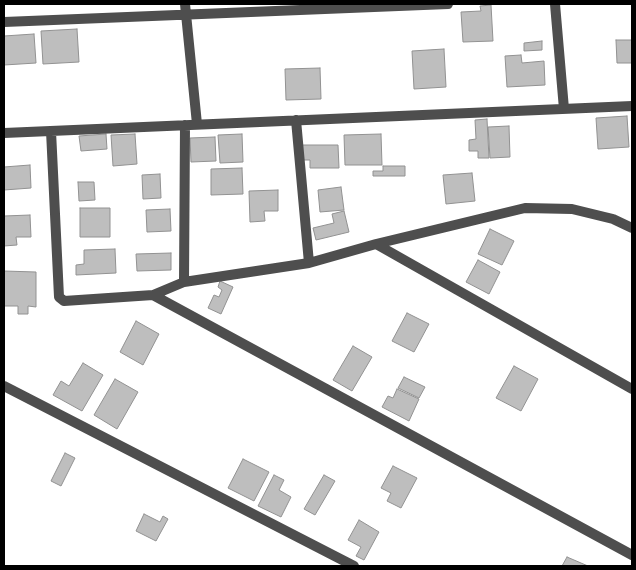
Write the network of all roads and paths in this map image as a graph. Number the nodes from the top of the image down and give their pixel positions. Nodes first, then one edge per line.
1 (185, 4) edge
2 (448, 4) edge
3 (555, 4) edge
4 (186, 15) junction
5 (4, 22) edge
6 (632, 106) edge
7 (564, 109) junction
8 (296, 120) junction
9 (197, 124) junction
10 (185, 125) junction
11 (51, 131) junction
12 (4, 133) edge
13 (632, 228) edge
14 (376, 244) junction
15 (309, 263) junction
16 (184, 282) junction
17 (153, 295) junction
18 (4, 386) edge
19 (632, 389) edge
20 (632, 555) edge
21 (354, 566) edge

1 - 4 street
2 - 4 street
3 - 7 street
4 - 5 street
4 - 9 street
6 - 7 street
7 - 8 street
8 - 9 street
8 - 15 street
9 - 10 street
10 - 11 street
10 - 16 street
11 - 12 street
11 - 17 street
13 - 14 street
14 - 15 street
14 - 19 street
15 - 16 street
16 - 17 street
17 - 20 street
18 - 21 street

